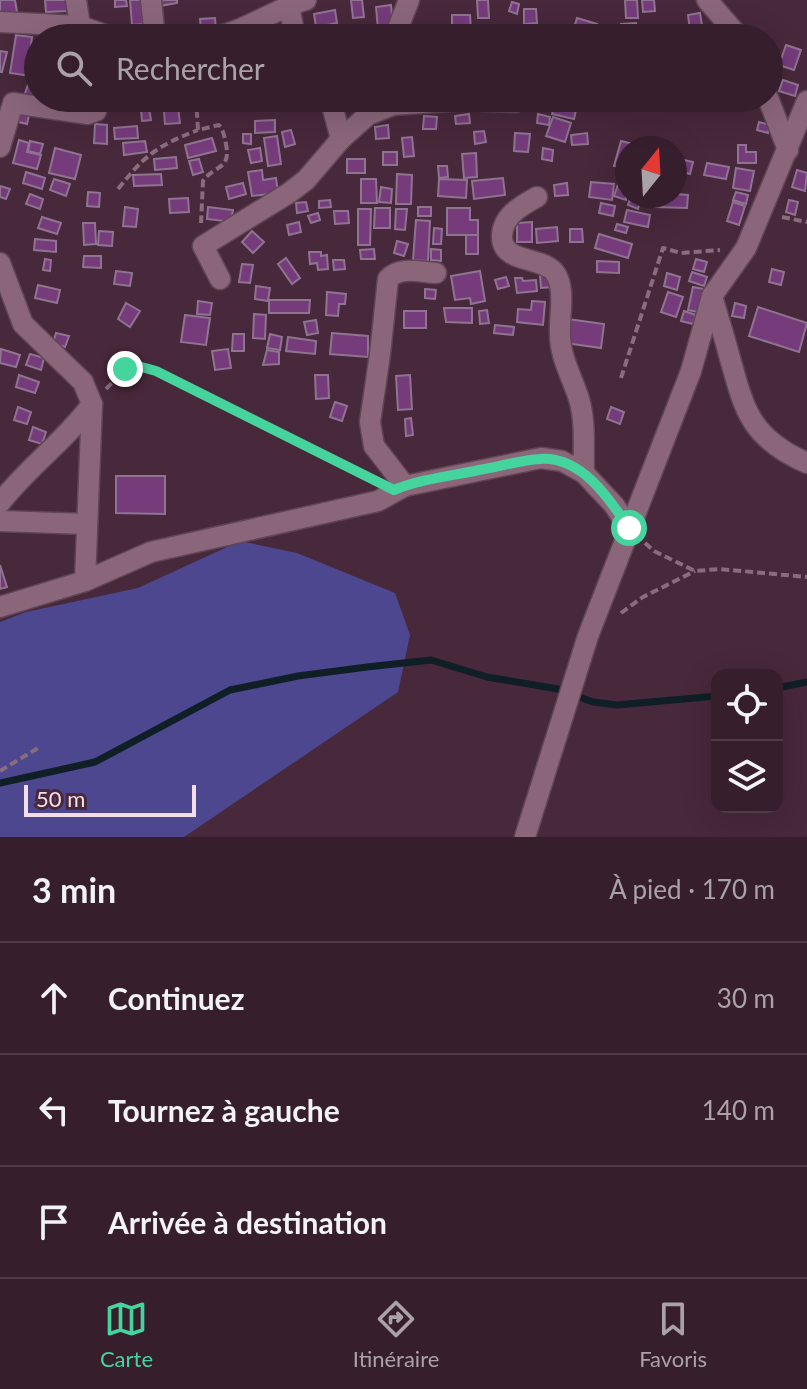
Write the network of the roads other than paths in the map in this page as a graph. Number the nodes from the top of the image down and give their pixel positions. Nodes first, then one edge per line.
1 (76, 0) edge
2 (151, 0) edge
3 (409, 0) edge
4 (707, 0) edge
5 (294, 2) edge
6 (0, 22) edge
7 (40, 24) edge
8 (80, 24) edge
9 (154, 24) edge
10 (248, 24) edge
11 (294, 24) edge
12 (400, 24) edge
13 (728, 24) edge
14 (807, 101) edge
15 (24, 105) edge
16 (334, 112) edge
17 (374, 112) edge
18 (773, 112) edge
19 (341, 139) junction
20 (0, 147) edge
21 (788, 150) junction
22 (537, 197) dead end
23 (0, 263) edge
24 (436, 273) dead end
25 (220, 279) dead end
26 (712, 296) junction
27 (92, 404) junction
28 (807, 463) edge
29 (584, 473) junction
30 (400, 488) junction
31 (0, 503) edge
32 (0, 521) edge
33 (86, 524) junction
34 (629, 528) junction
35 (85, 581) junction
36 (0, 607) edge
37 (525, 837) edge

1 - 8 street
2 - 9 street
3 - 12 street
4 - 13 street
5 - 10 street
5 - 11 street
6 - 7 street
14 - 21 street
15 - 20 street
16 - 19 street
17 - 19 street
18 - 21 street
19 - 25 street
21 - 26 street
22 - 29 street
23 - 27 street
24 - 30 street
26 - 28 street
26 - 34 street
27 - 31 street
27 - 33 street
29 - 30 street
29 - 34 street
30 - 35 street
32 - 33 street
33 - 35 street
34 - 37 street
35 - 36 street

